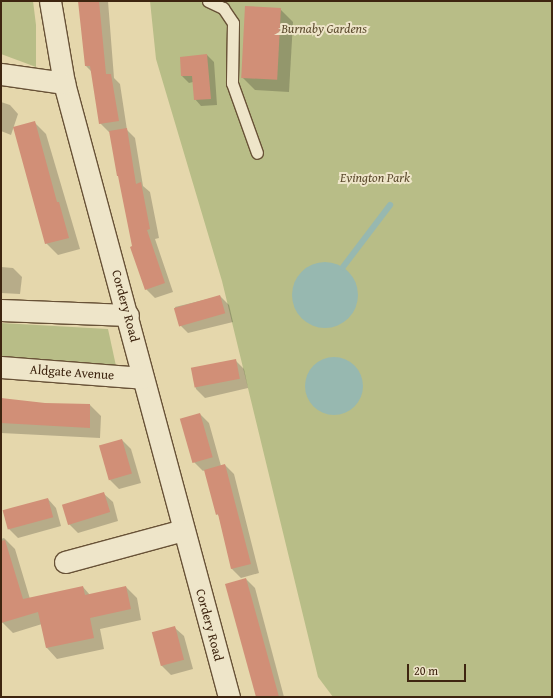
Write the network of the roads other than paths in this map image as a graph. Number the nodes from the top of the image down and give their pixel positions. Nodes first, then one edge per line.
1 (50, 1) edge
2 (208, 1) edge
3 (1, 74) edge
4 (64, 83) junction
5 (257, 154) dead end
6 (1, 310) edge
7 (128, 315) junction
8 (1, 368) edge
9 (144, 378) junction
10 (183, 530) junction
11 (64, 562) dead end
12 (229, 697) edge

1 - 4 street, Cordery Road
2 - 5 lane
3 - 4 street
4 - 7 street, Cordery Road
6 - 7 street
7 - 9 street, Cordery Road
8 - 9 street, Aldgate Avenue
9 - 10 street, Cordery Road
10 - 11 street
10 - 12 street, Cordery Road

